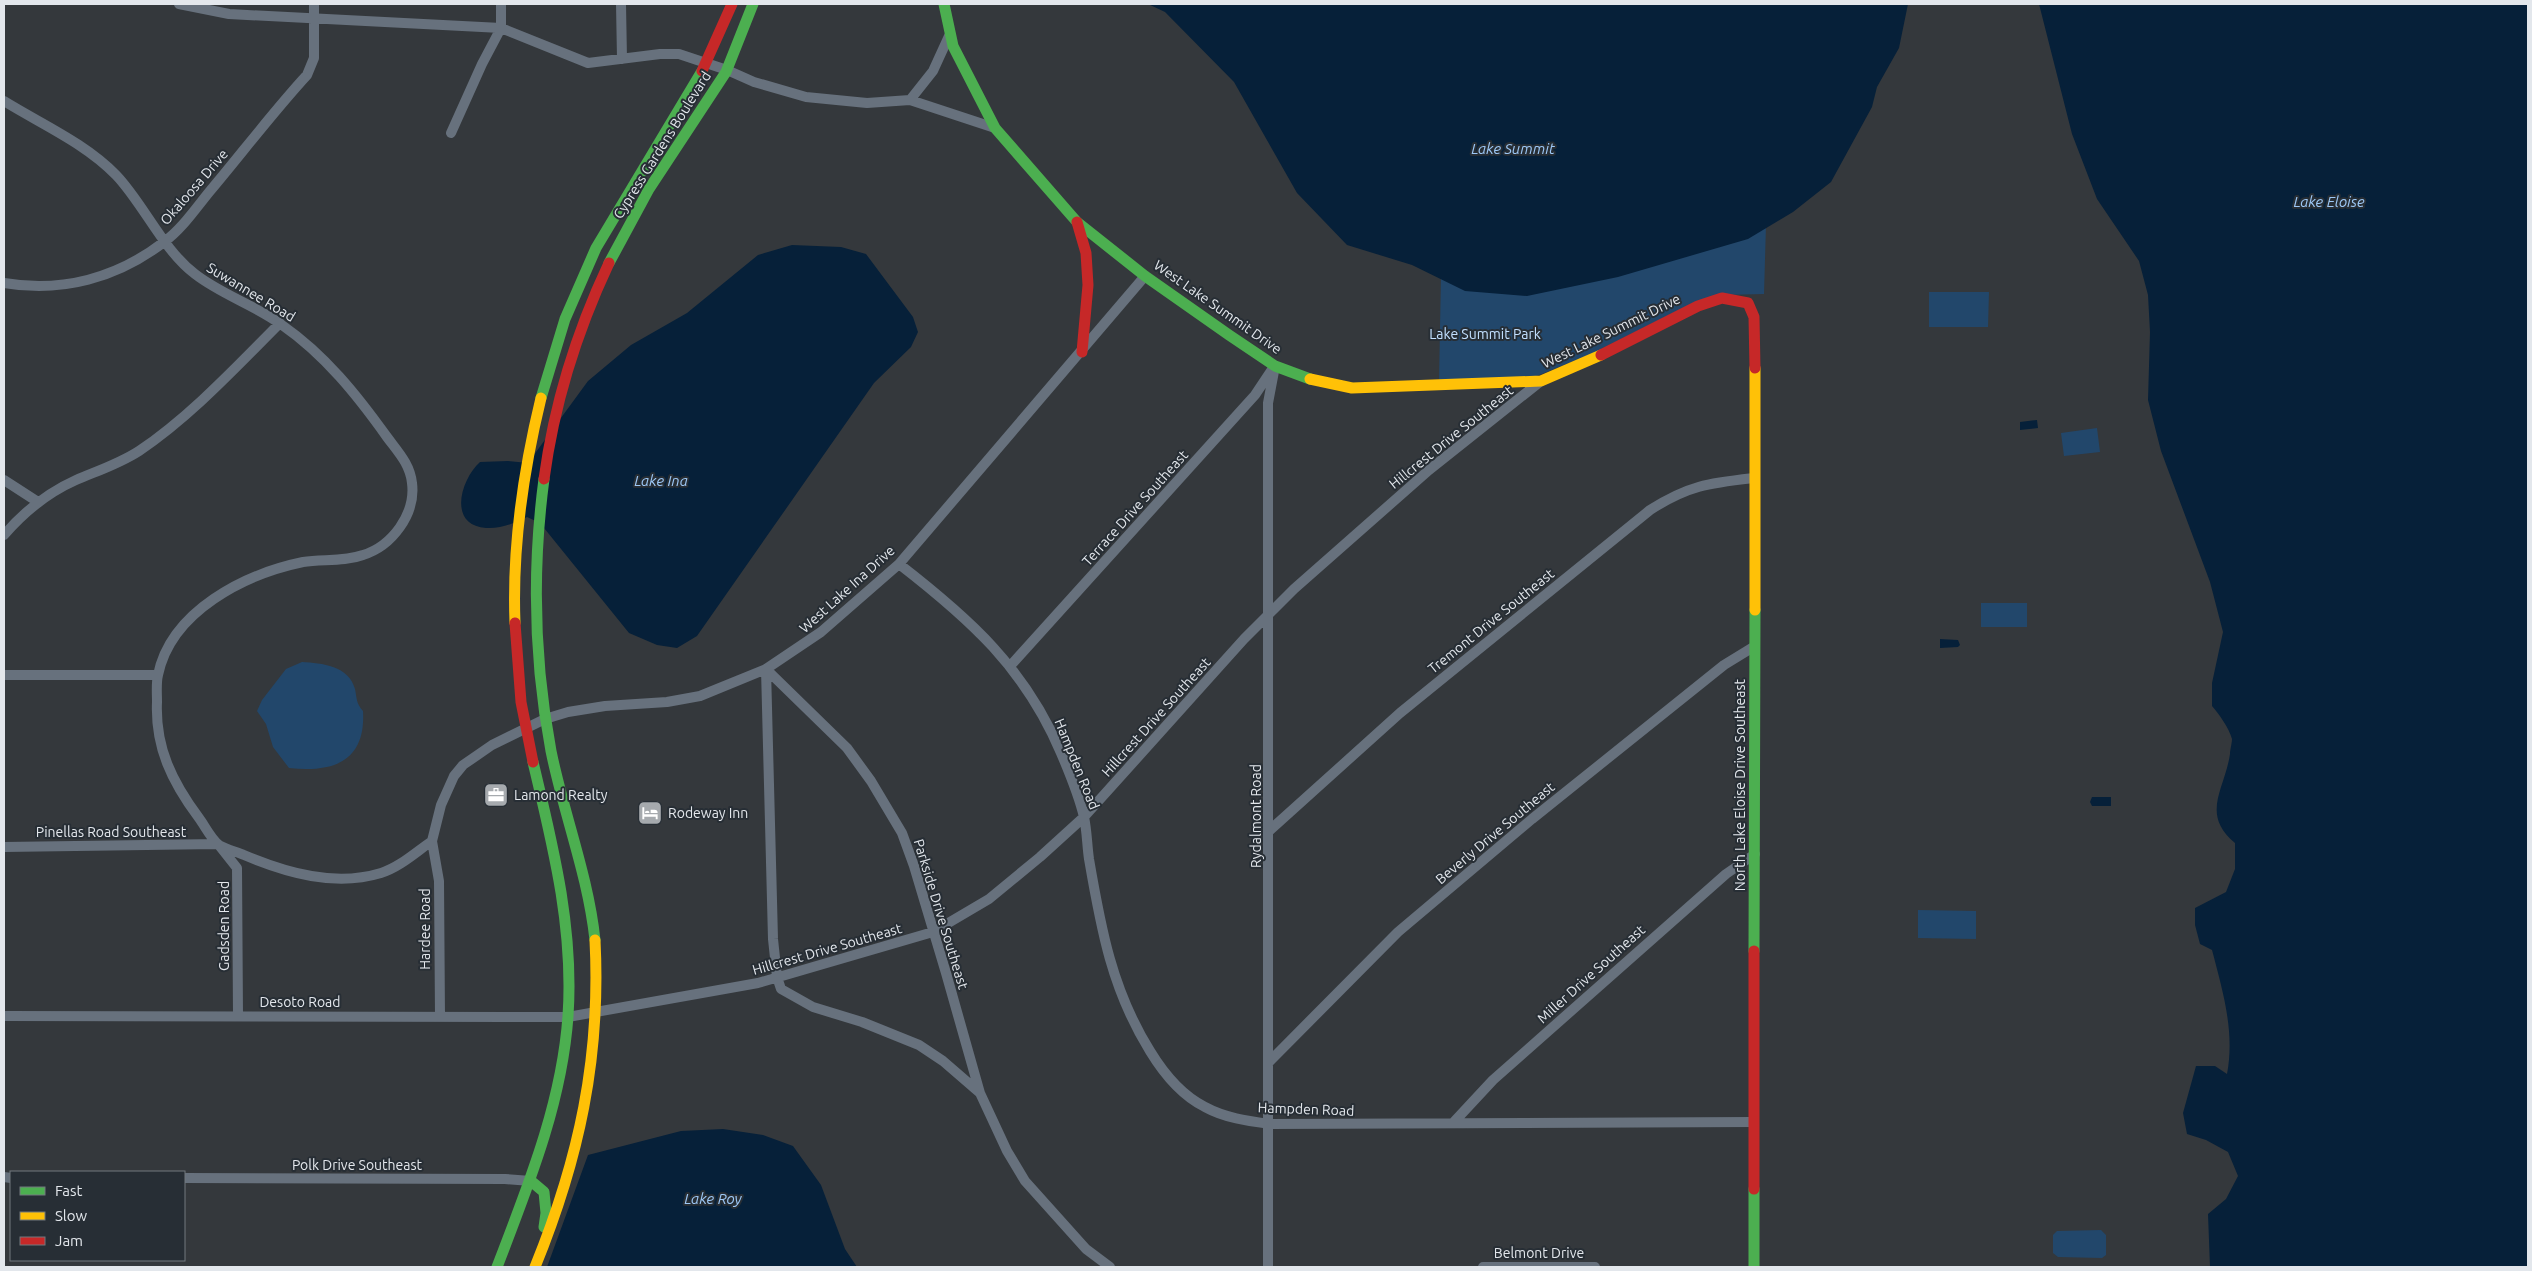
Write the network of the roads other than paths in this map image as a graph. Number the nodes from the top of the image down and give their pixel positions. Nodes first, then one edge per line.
1 (179, 4) edge
2 (314, 4) edge
3 (501, 4) edge
4 (622, 4) edge
5 (732, 4) edge
6 (754, 4) edge
7 (944, 4) edge
8 (315, 20) junction
9 (501, 28) junction
10 (949, 36) junction
11 (622, 59) junction
12 (705, 63) junction
13 (727, 70) junction
14 (910, 100) junction
15 (4, 101) edge
16 (995, 128) junction
17 (451, 133) dead end
18 (1077, 222) junction
19 (166, 241) junction
20 (1145, 276) junction
21 (4, 283) edge
22 (1748, 304) joint
23 (280, 323) junction
24 (1082, 352) junction
25 (1274, 366) junction
26 (1541, 380) junction
27 (1754, 478) junction
28 (4, 480) edge
29 (38, 502) junction
30 (406, 519) joint
31 (4, 535) edge
32 (899, 564) junction
33 (1269, 615) junction
34 (1755, 646) junction
35 (1011, 665) junction
36 (766, 669) junction
37 (4, 675) edge
38 (158, 675) junction
39 (545, 719) junction
40 (526, 728) junction
41 (1084, 817) junction
42 (1270, 831) junction
43 (432, 841) junction
44 (218, 844) junction
45 (4, 846) edge
46 (1755, 854) junction
47 (933, 932) junction
48 (776, 977) junction
49 (596, 1011) junction
50 (238, 1015) junction
51 (4, 1016) edge
52 (440, 1017) junction
53 (568, 1017) junction
54 (1269, 1062) junction
55 (980, 1094) junction
56 (1754, 1122) junction
57 (1454, 1123) junction
58 (1270, 1124) junction
59 (185, 1178) edge
60 (530, 1181) junction
61 (537, 1263) edge
62 (497, 1267) edge
63 (1110, 1267) edge
64 (1268, 1267) edge
65 (1483, 1267) edge
66 (1595, 1267) edge
67 (1754, 1267) edge

1 - 8 street
2 - 8 street, Okaloosa Drive
3 - 9 street
4 - 11 street
5 - 12 main road, Cypress Gardens Boulevard
6 - 13 main road, Cypress Gardens Boulevard
7 - 10 main road, West Lake Summit Drive
8 - 9 street
8 - 19 street, Okaloosa Drive
9 - 11 street
9 - 17 street
10 - 14 street
10 - 16 main road, West Lake Summit Drive
11 - 12 street
12 - 13 street
12 - 40 main road, Cypress Gardens Boulevard
13 - 14 street
13 - 39 main road, Cypress Gardens Boulevard
14 - 16 street
15 - 19 street, Suwannee Road
16 - 18 main road, West Lake Summit Drive
18 - 20 main road, West Lake Summit Drive
18 - 24 main road
19 - 21 street, Okaloosa Drive
19 - 23 street, Suwannee Road
20 - 24 street, West Lake Ina Drive
20 - 25 main road, West Lake Summit Drive
22 - 26 main road, West Lake Summit Drive
22 - 27 main road, North Lake Eloise Drive Southeast
23 - 29 street
23 - 30 street, Suwannee Road
24 - 32 street, West Lake Ina Drive
25 - 26 main road, West Lake Summit Drive
25 - 33 street, Rydalmont Road
25 - 35 street, Terrace Drive Southeast
26 - 33 street, Hillcrest Drive Southeast
27 - 34 main road, North Lake Eloise Drive Southeast
27 - 42 street, Tremont Drive Southeast
28 - 29 street
29 - 31 street
30 - 38 street, Gadsden Road
32 - 35 street, Hampden Road
32 - 36 street, West Lake Ina Drive
33 - 41 street, Hillcrest Drive Southeast
33 - 42 street, Rydalmont Road
34 - 46 main road, North Lake Eloise Drive Southeast
34 - 54 street, Beverly Drive Southeast
35 - 41 street, Hampden Road
36 - 39 street, West Lake Ina Drive
36 - 47 street, Parkside Drive Southeast
36 - 48 street
37 - 38 street
38 - 44 street, Gadsden Road
39 - 40 street, West Lake Ina Drive
39 - 49 main road, Cypress Gardens Boulevard
40 - 43 street, West Lake Ina Drive
40 - 53 main road, Cypress Gardens Boulevard
41 - 47 street, Hillcrest Drive Southeast
41 - 58 street, Hampden Road
42 - 54 street, Rydalmont Road
43 - 44 street
43 - 52 street, Hardee Road
44 - 45 street, Pinellas Road Southeast
44 - 50 street, Gadsden Road
46 - 56 main road, North Lake Eloise Drive Southeast
46 - 57 street, Miller Drive Southeast
47 - 48 street, Hillcrest Drive Southeast
47 - 55 street, Parkside Drive Southeast
48 - 49 street, Hillcrest Drive Southeast
48 - 55 street
49 - 53 street, Desoto Road
49 - 61 main road, Cypress Gardens Boulevard
50 - 51 street, Desoto Road
50 - 52 street, Desoto Road
52 - 53 street, Desoto Road
53 - 60 main road, Cypress Gardens Boulevard
54 - 58 street, Rydalmont Road
55 - 63 street
56 - 57 street, Hampden Road
56 - 67 main road, North Lake Eloise Drive Southeast
57 - 58 street, Hampden Road
58 - 64 street, Rydalmont Road
59 - 60 street, Polk Drive Southeast
60 - 61 main road
60 - 62 main road, Cypress Gardens Boulevard
65 - 66 street, Belmont Drive

